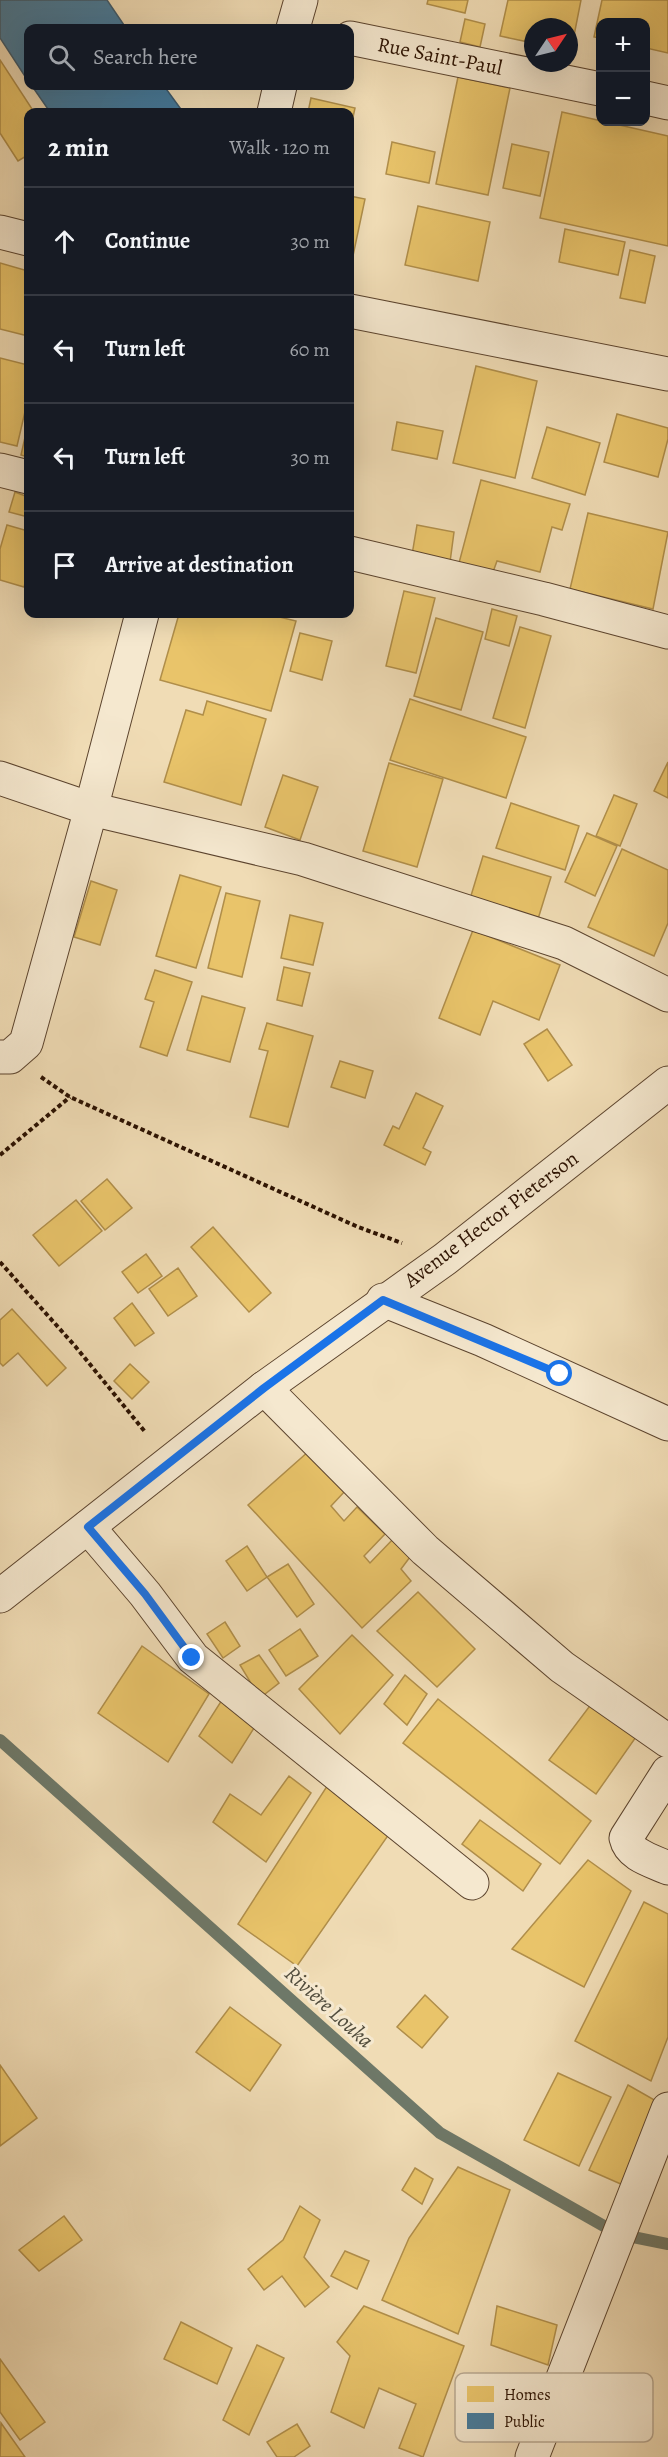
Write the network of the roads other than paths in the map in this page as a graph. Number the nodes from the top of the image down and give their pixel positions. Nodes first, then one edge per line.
1 (354, 39) edge
2 (596, 88) edge
3 (279, 90) edge
4 (650, 99) edge
5 (668, 103) edge
6 (275, 108) edge
7 (0, 232) edge
8 (24, 238) edge
9 (354, 312) edge
10 (668, 374) edge
11 (0, 470) edge
12 (24, 476) edge
13 (354, 554) edge
14 (141, 618) edge
15 (668, 632) edge
16 (0, 778) edge
17 (91, 809) junction
18 (668, 994) edge
19 (5, 1057) edge
20 (667, 1085) edge
21 (383, 1300) junction
22 (264, 1388) junction
23 (668, 1424) edge
24 (88, 1527) junction
25 (0, 1596) edge
26 (668, 1741) edge
27 (668, 1773) edge
28 (668, 1868) edge
29 (472, 1882) dead end
30 (668, 2109) edge
31 (564, 2373) edge
32 (538, 2442) edge
33 (532, 2457) edge

1 - 2 street, Rue Saint-Paul
3 - 6 street
4 - 5 street
7 - 8 street
9 - 10 street
11 - 12 street
13 - 15 street
14 - 17 street
16 - 17 street
17 - 18 street
17 - 19 street
20 - 21 street, Avenue Hector Pieterson
21 - 22 street, Avenue Hector Pieterson
21 - 23 street
22 - 24 street, Avenue Hector Pieterson
22 - 26 street
24 - 25 street, Avenue Hector Pieterson
24 - 29 street
27 - 28 street
30 - 31 street
32 - 33 street

